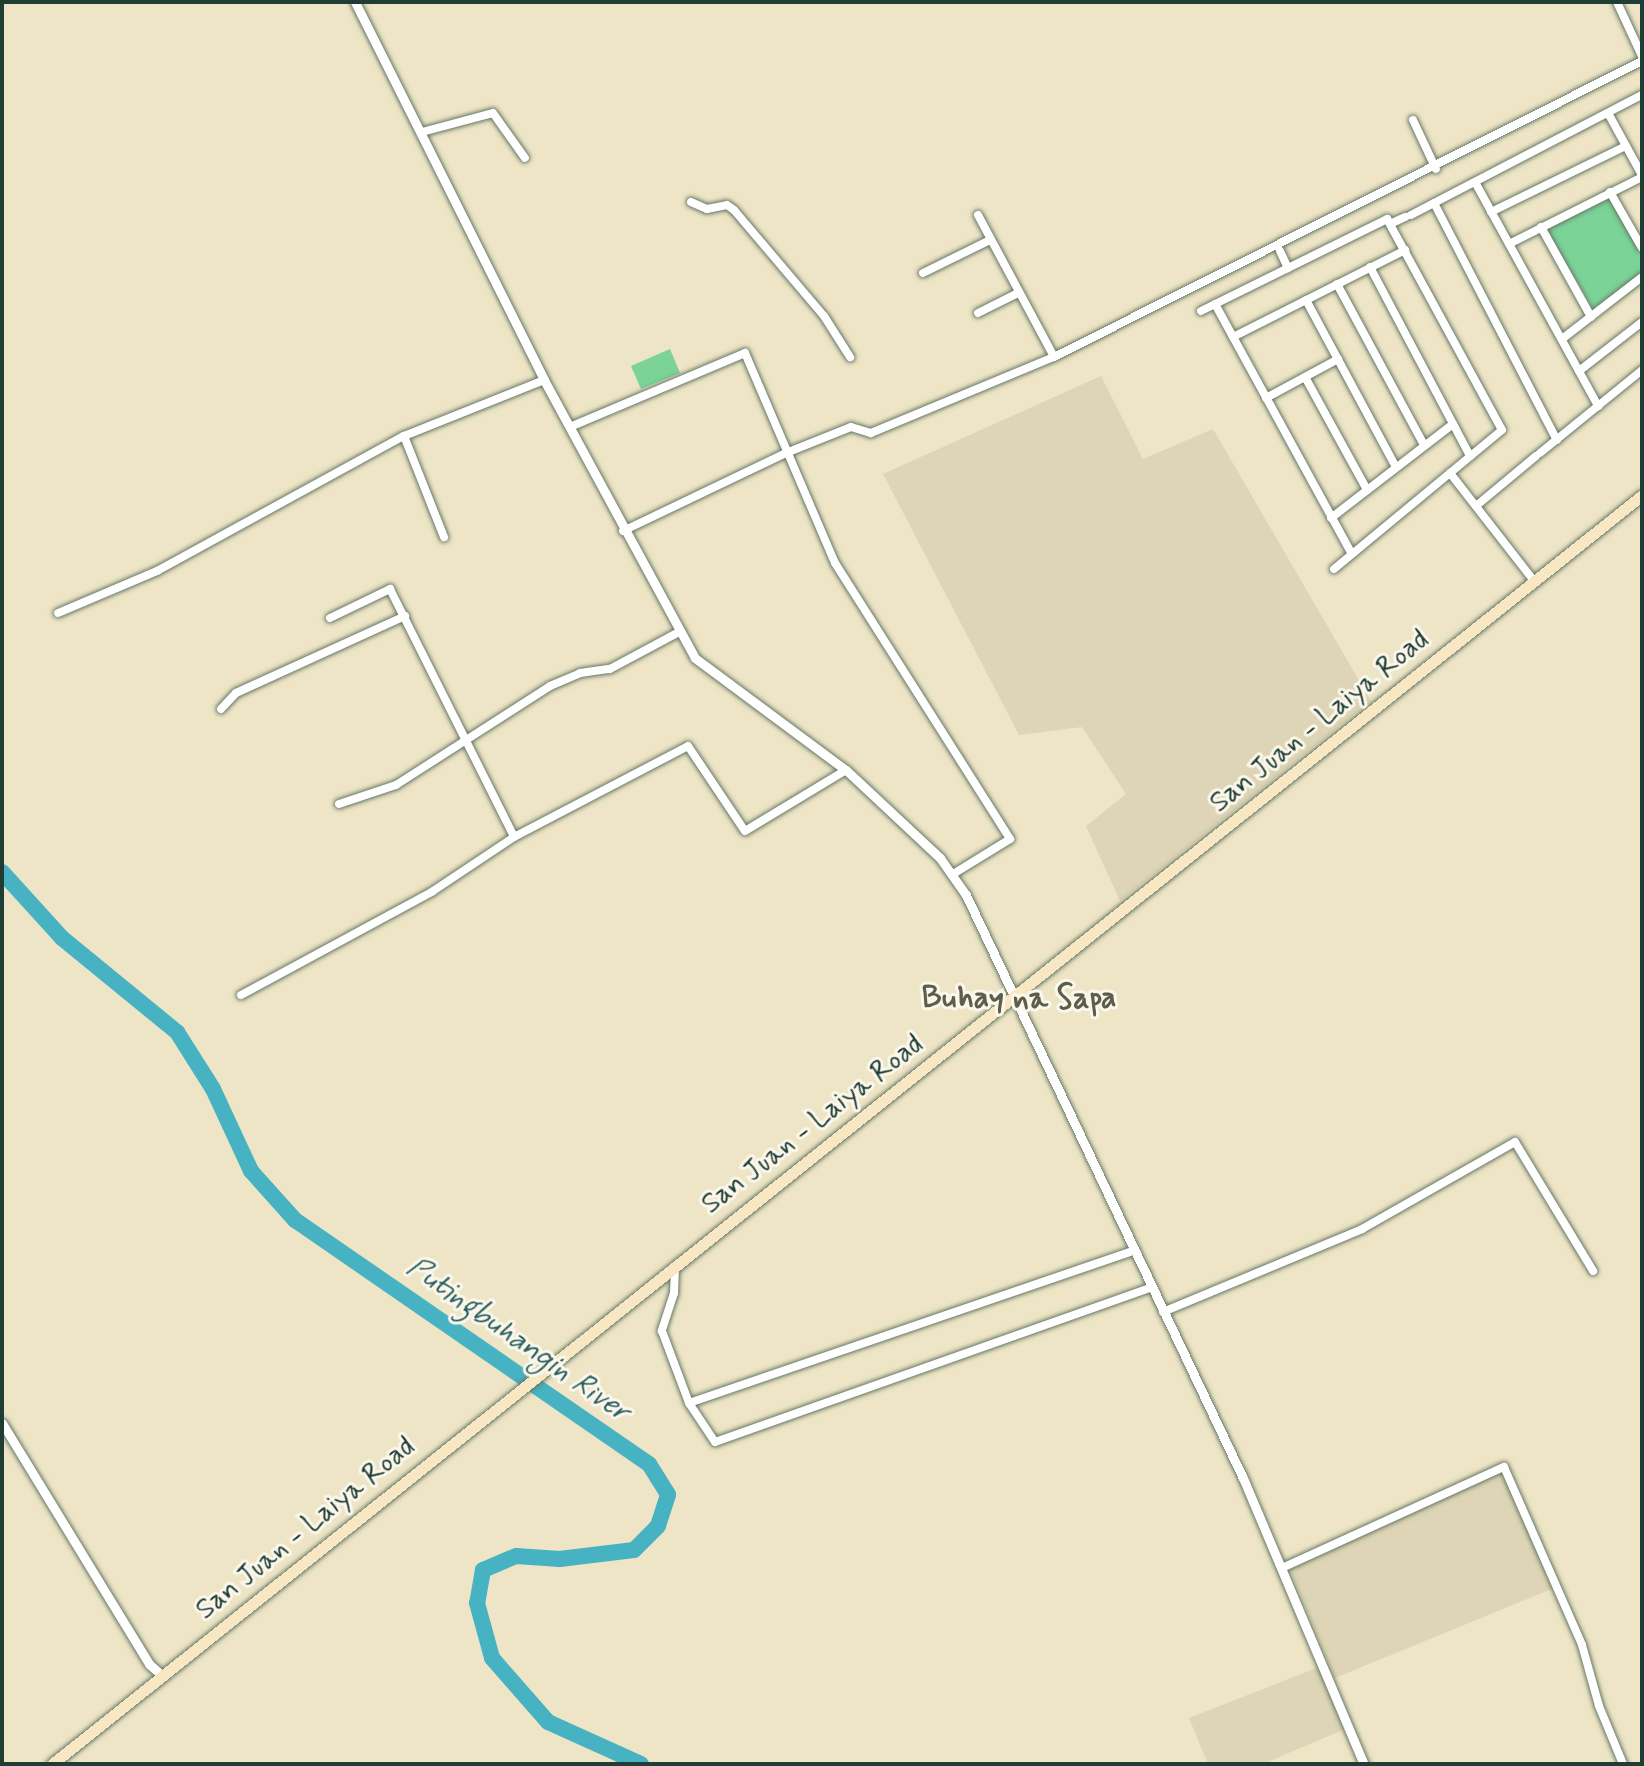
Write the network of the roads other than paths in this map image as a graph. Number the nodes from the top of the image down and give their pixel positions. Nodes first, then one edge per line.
1 (355, 2) edge
2 (1617, 2) edge
3 (1642, 59) edge
4 (1641, 97) edge
5 (1608, 113) junction
6 (1413, 120) dead end
7 (422, 132) junction
8 (1626, 146) junction
9 (525, 158) dead end
10 (1436, 169) junction
11 (1642, 176) edge
12 (1475, 182) junction
13 (1610, 192) junction
14 (691, 202) dead end
15 (1434, 203) junction
16 (1491, 212) junction
17 (978, 215) dead end
18 (1390, 224) junction
19 (1541, 227) junction
20 (990, 240) junction
21 (1509, 244) junction
22 (1642, 248) edge
23 (1405, 250) junction
24 (1280, 251) dead end
25 (1370, 267) junction
26 (1288, 268) junction
27 (923, 273) dead end
28 (1642, 277) edge
29 (1337, 284) junction
30 (1018, 293) junction
31 (1306, 300) junction
32 (1215, 304) junction
33 (1201, 311) dead end
34 (978, 313) dead end
35 (1591, 317) junction
36 (1642, 322) edge
37 (1233, 337) junction
38 (1562, 339) junction
39 (850, 357) dead end
40 (1054, 357) junction
41 (1338, 359) junction
42 (1642, 370) edge
43 (1579, 371) junction
44 (1305, 377) junction
45 (544, 380) junction
46 (1266, 398) junction
47 (1598, 406) junction
48 (1453, 424) junction
49 (570, 427) junction
50 (404, 436) junction
51 (1557, 440) junction
52 (1424, 445) junction
53 (786, 453) junction
54 (1470, 456) junction
55 (1396, 467) junction
56 (1450, 473) junction
57 (1367, 490) junction
58 (1642, 495) edge
59 (1476, 506) junction
60 (1331, 518) junction
61 (623, 531) junction
62 (444, 537) dead end
63 (1352, 554) junction
64 (1334, 569) dead end
65 (1534, 581) junction
66 (58, 613) dead end
67 (405, 616) junction
68 (330, 618) dead end
69 (679, 632) junction
70 (221, 709) dead end
71 (467, 741) junction
72 (846, 770) junction
73 (339, 804) dead end
74 (514, 837) junction
75 (953, 874) junction
76 (241, 995) dead end
77 (1013, 996) junction
78 (1132, 1251) junction
79 (675, 1265) junction
80 (1593, 1271) dead end
81 (1151, 1288) junction
82 (1163, 1312) junction
83 (689, 1403) junction
84 (2, 1423) edge
85 (1282, 1568) junction
86 (163, 1676) junction
87 (52, 1764) edge
88 (1364, 1764) edge
89 (1623, 1764) edge

1 - 7 street
2 - 3 street
3 - 10 street
4 - 5 street
5 - 8 street
5 - 12 street
6 - 10 street
7 - 9 street
7 - 45 street
8 - 11 street
8 - 16 street
10 - 40 street
11 - 13 street
12 - 15 street
12 - 16 street
13 - 19 street
13 - 22 street
14 - 39 street
15 - 18 street
15 - 51 street
16 - 21 street
17 - 20 street
18 - 23 street
18 - 26 street
19 - 21 street
19 - 35 street
20 - 27 street
20 - 30 street
21 - 38 street
23 - 25 street
23 - 54 street
24 - 26 street
25 - 29 street
25 - 48 street
26 - 32 street
28 - 35 street
29 - 31 street
29 - 52 street
30 - 34 street
30 - 40 street
31 - 37 street
31 - 41 street
32 - 33 street
32 - 37 street
35 - 38 street
36 - 43 street
37 - 46 street
38 - 43 street
40 - 53 street
41 - 44 street
41 - 55 street
42 - 47 street
43 - 47 street
44 - 46 street
44 - 57 street
45 - 49 street
45 - 50 street
46 - 60 street
47 - 51 street
48 - 52 street
48 - 54 street
49 - 53 street
49 - 61 street
50 - 62 street
50 - 66 street
51 - 59 street
52 - 55 street
53 - 61 street
53 - 75 street
54 - 56 street
55 - 57 street
56 - 59 street
56 - 63 street
57 - 60 street
58 - 65 main road, San Juan - Laiya Road
59 - 65 street
60 - 63 street
61 - 69 street
63 - 64 street
65 - 77 main road, San Juan - Laiya Road
67 - 68 street
67 - 70 street
67 - 71 street
69 - 71 street
69 - 72 street
71 - 73 street
71 - 74 street
72 - 74 street
72 - 75 street
74 - 76 street
75 - 77 street
77 - 78 street
77 - 79 main road, San Juan - Laiya Road
78 - 81 street
78 - 83 street
79 - 83 street
79 - 86 main road, San Juan - Laiya Road
80 - 82 street
81 - 82 street
81 - 83 street
82 - 85 street
84 - 86 street
85 - 88 street
85 - 89 street
86 - 87 main road, San Juan - Laiya Road

